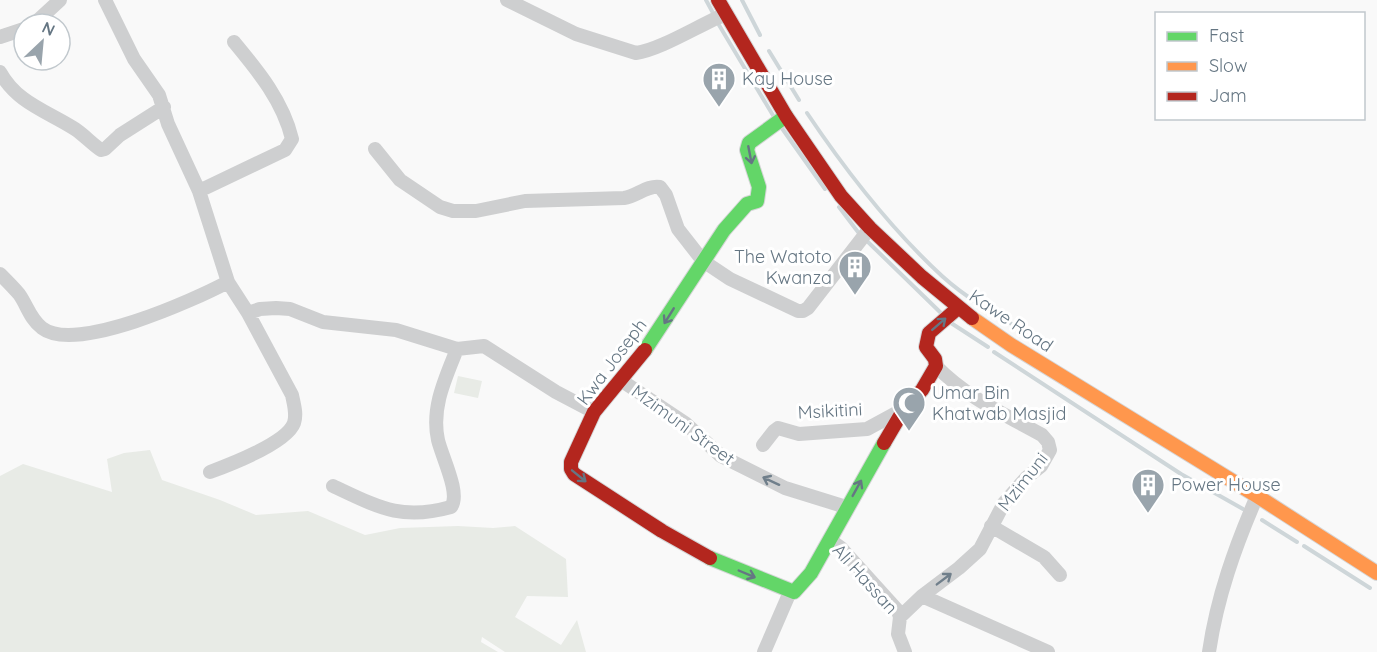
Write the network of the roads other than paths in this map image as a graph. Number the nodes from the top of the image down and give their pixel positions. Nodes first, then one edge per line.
1 (60, 0) edge
2 (105, 0) edge
3 (507, 0) edge
4 (718, 0) edge
5 (47, 12) edge
6 (726, 14) junction
7 (234, 42) dead end
8 (0, 72) edge
9 (164, 107) junction
10 (786, 116) junction
11 (375, 148) dead end
12 (199, 191) junction
13 (870, 228) junction
14 (703, 261) junction
15 (0, 274) edge
16 (228, 282) junction
17 (958, 308) junction
18 (248, 313) junction
19 (457, 349) junction
20 (936, 366) junction
21 (622, 381) junction
22 (904, 409) junction
23 (594, 412) junction
24 (763, 446) dead end
25 (210, 472) dead end
26 (333, 486) dead end
27 (1257, 496) junction
28 (846, 507) junction
29 (991, 526) junction
30 (830, 540) junction
31 (1377, 573) edge
32 (1060, 575) dead end
33 (790, 592) junction
34 (922, 596) junction
35 (900, 617) junction
36 (764, 652) edge
37 (905, 652) edge
38 (1048, 652) edge
39 (1209, 652) edge

1 - 5 street
2 - 9 street
3 - 6 street
4 - 6 street, Kawe Road
6 - 10 street, Kawe Road
7 - 12 street
8 - 9 street
9 - 12 street
10 - 13 street, Kawe Road
10 -> 14 street, Kwa Joseph
11 - 14 street
12 - 16 street
13 - 14 street
13 - 17 street, Kawe Road
14 -> 21 street, Kwa Joseph
15 - 16 street
16 - 18 street
20 -> 17 street
17 - 27 street, Kawe Road
18 - 19 street
18 - 25 street
19 - 23 street
19 - 26 street
20 - 22 street, Msikitini
20 - 29 street, Mzimuni
21 - 23 street, Kwa Joseph
28 -> 21 street, Mzimuni Street
22 - 24 street, Msikitini
28 -> 22 street, Msikitini
23 -> 33 street, Kwa Joseph
27 - 31 street, Kawe Road
27 - 39 street
28 - 30 street, Msikitini
29 - 32 street
34 -> 29 street, Mzimuni
30 - 33 street
30 - 35 street, Ali Hassan
33 - 36 street
34 - 35 street, Mzimuni
34 - 38 street
35 - 37 street, Ali Hassan

